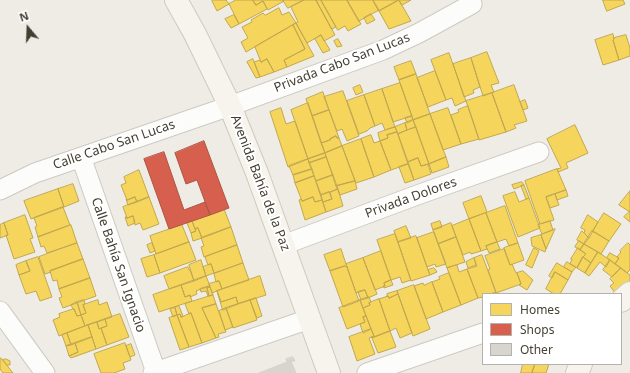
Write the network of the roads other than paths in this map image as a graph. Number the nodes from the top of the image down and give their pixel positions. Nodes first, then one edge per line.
1 (176, 0) edge
2 (472, 4) dead end
3 (230, 106) junction
4 (539, 152) dead end
5 (80, 157) junction
6 (0, 190) edge
7 (283, 245) junction
8 (630, 293) edge
9 (622, 300) edge
10 (0, 311) edge
11 (309, 318) junction
12 (482, 334) edge
13 (154, 372) edge
14 (45, 373) edge
15 (329, 373) edge
16 (368, 373) edge

1 - 3 main road, Avenida Bahía de la Paz
2 - 3 street, Privada Cabo San Lucas
3 - 5 street, Calle Cabo San Lucas
3 - 7 main road, Avenida Bahía de la Paz
4 - 7 street, Privada Dolores
5 - 6 street, Calle Cabo San Lucas
5 - 13 street, Calle Bahía San Ignacio
7 - 11 main road, Avenida Bahía de la Paz
8 - 9 main road
10 - 14 street
11 - 13 street
11 - 15 main road, Avenida Bahía de la Paz
12 - 16 street

